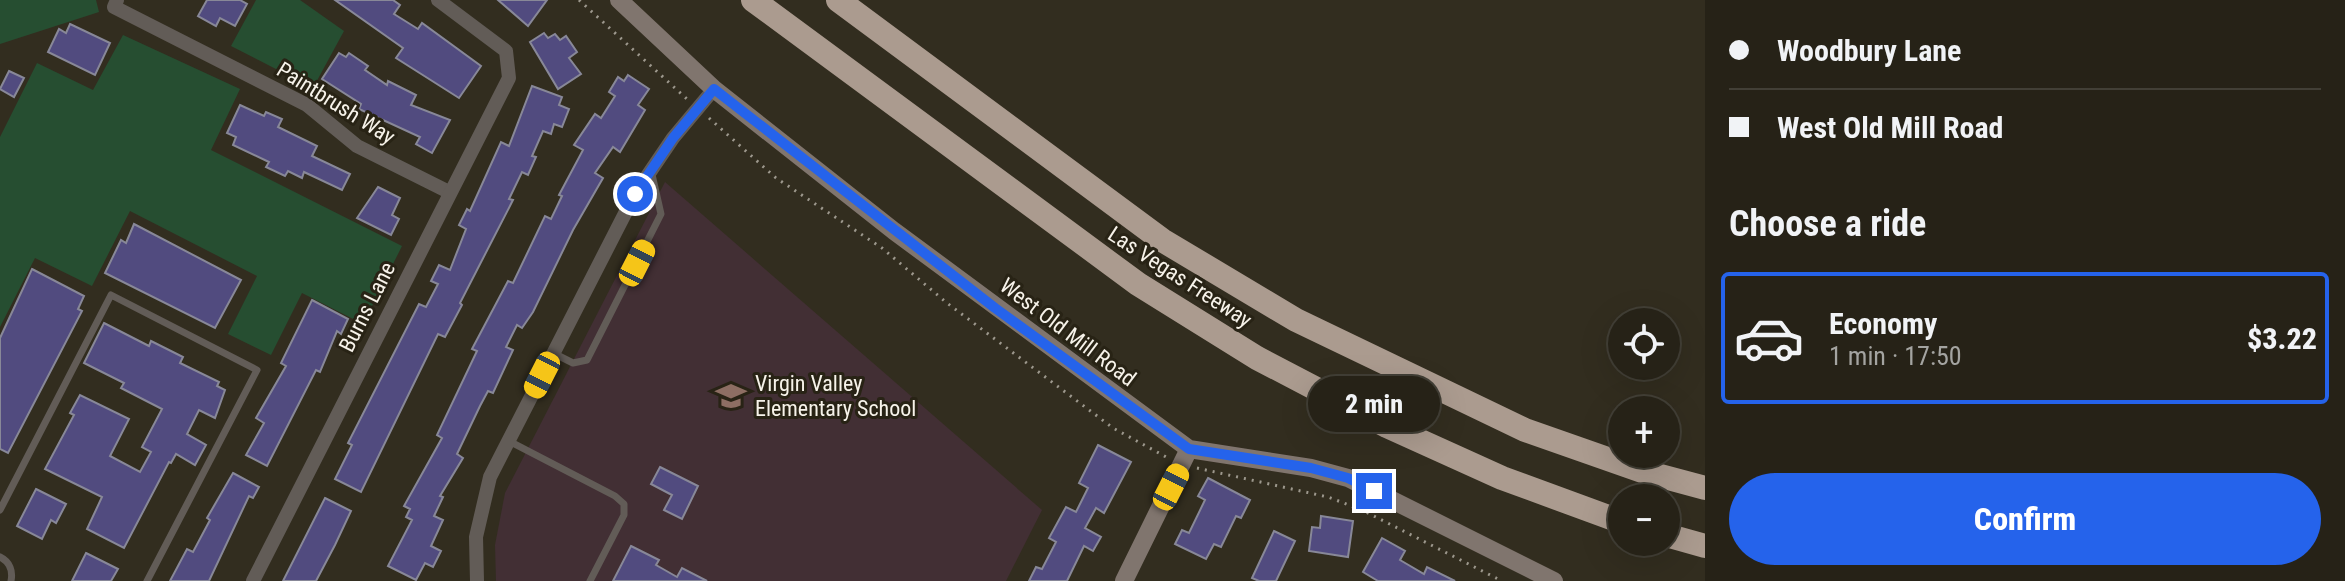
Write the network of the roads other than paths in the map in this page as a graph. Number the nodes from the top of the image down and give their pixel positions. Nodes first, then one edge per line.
1 (438, 0) edge
2 (619, 0) edge
3 (753, 0) edge
4 (838, 0) edge
5 (116, 3) edge
6 (714, 89) junction
7 (651, 170) junction
8 (449, 192) junction
9 (553, 353) junction
10 (509, 441) junction
11 (1189, 449) junction
12 (1705, 488) edge
13 (0, 510) edge
14 (1608, 517) edge
15 (1680, 539) edge
16 (1705, 546) edge
17 (0, 557) edge
18 (11, 581) edge
19 (147, 581) edge
20 (253, 581) edge
21 (477, 581) edge
22 (590, 581) edge
23 (1124, 581) edge
24 (1554, 581) edge

1 - 8 street, Burns Lane
2 - 6 street, West Old Mill Road
3 - 14 highway, Las Vegas Freeway
4 - 12 highway, Las Vegas Freeway
5 - 8 street, Paintbrush Way
6 - 7 street
6 - 11 street, West Old Mill Road
7 - 9 street
7 - 9 lane
8 - 20 street, Burns Lane
9 - 10 street
10 - 21 street
10 - 22 lane
11 - 23 street
11 - 24 street, West Old Mill Road
13 - 19 lane
15 - 16 highway
17 - 18 lane

